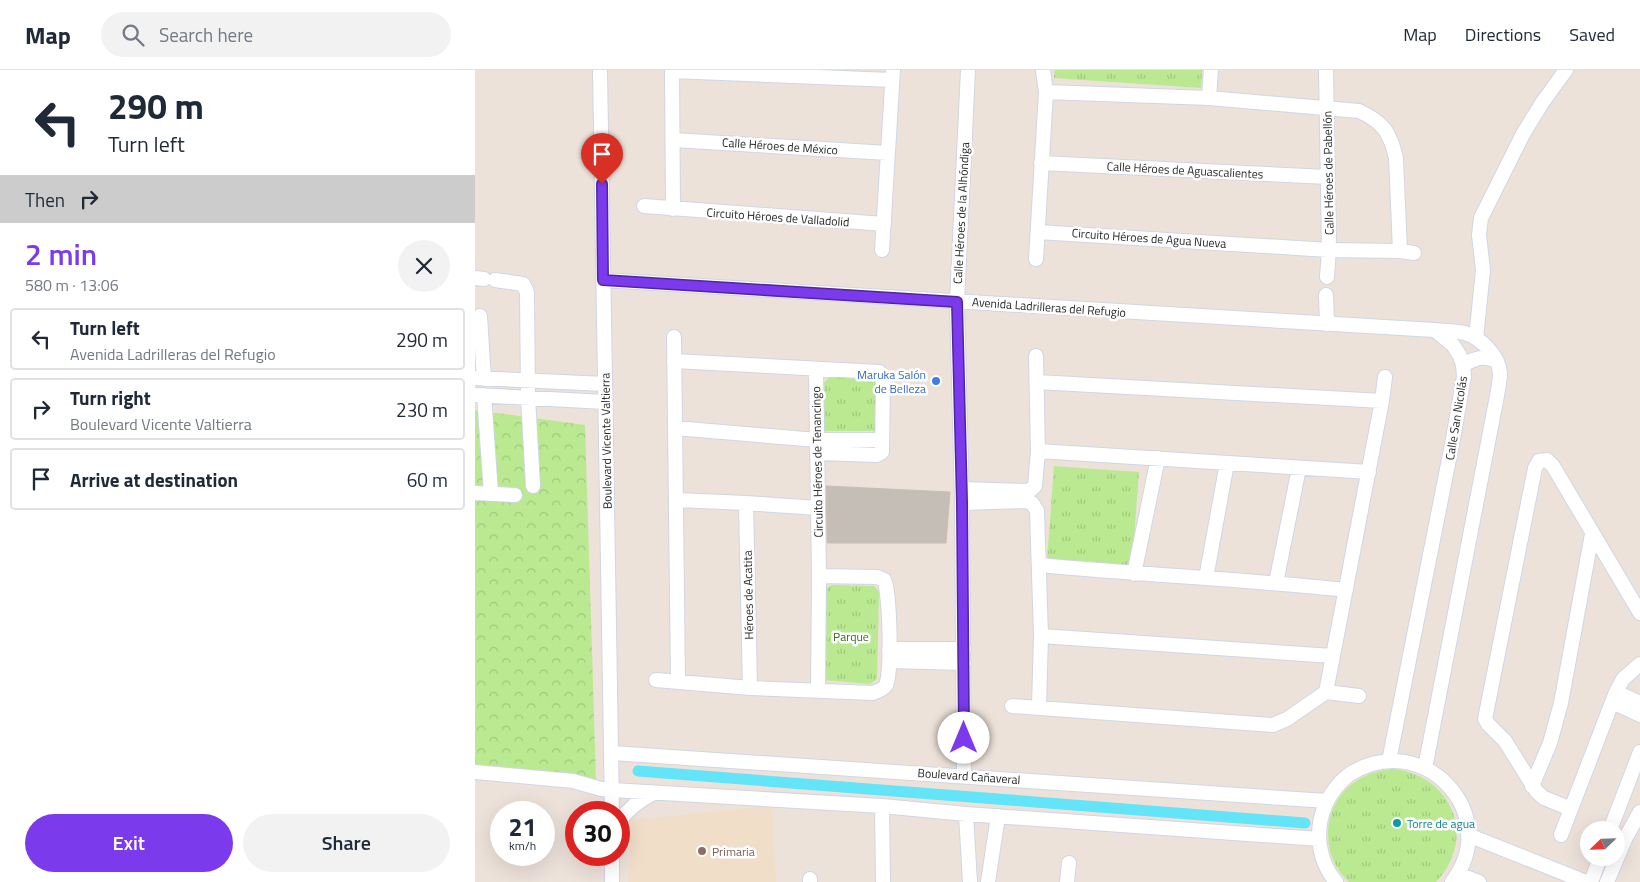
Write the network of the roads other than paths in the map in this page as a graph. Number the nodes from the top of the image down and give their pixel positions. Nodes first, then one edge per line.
1 (600, 70) edge
2 (672, 70) edge
3 (969, 70) edge
4 (1043, 70) edge
5 (1211, 70) edge
6 (1326, 70) edge
7 (1567, 70) edge
8 (741, 72) edge
9 (892, 75) edge
10 (1046, 92) junction
11 (1209, 98) junction
12 (1327, 108) junction
13 (673, 140) junction
14 (888, 153) junction
15 (1041, 163) junction
16 (1328, 177) junction
17 (644, 206) dead end
18 (673, 209) junction
19 (884, 224) junction
20 (1038, 232) junction
21 (882, 250) dead end
22 (1329, 250) junction
23 (1400, 251) junction
24 (1414, 252) dead end
25 (1036, 259) dead end
26 (1327, 277) dead end
27 (485, 279) edge
28 (603, 280) junction
29 (1326, 295) dead end
30 (957, 302) junction
31 (480, 316) dead end
32 (1327, 324) junction
33 (1434, 330) junction
34 (674, 337) dead end
35 (1476, 338) junction
36 (1036, 356) dead end
37 (674, 361) junction
38 (1497, 361) junction
39 (1463, 365) junction
40 (816, 368) junction
41 (1385, 377) dead end
42 (479, 378) edge
43 (528, 380) junction
44 (1037, 382) junction
45 (605, 384) junction
46 (480, 395) edge
47 (528, 397) junction
48 (1382, 401) junction
49 (605, 402) junction
50 (675, 428) junction
51 (817, 446) junction
52 (1039, 451) junction
53 (1158, 458) junction
54 (1227, 463) junction
55 (1299, 468) junction
56 (1369, 472) junction
57 (533, 486) dead end
58 (475, 493) edge
59 (491, 494) junction
60 (515, 495) dead end
61 (962, 496) junction
62 (677, 500) junction
63 (746, 503) junction
64 (818, 508) junction
65 (1592, 534) junction
66 (1040, 565) junction
67 (1134, 574) junction
68 (819, 576) junction
69 (1205, 578) junction
70 (1276, 583) junction
71 (1345, 590) junction
72 (1640, 613) edge
73 (1041, 636) junction
74 (964, 649) junction
75 (889, 655) junction
76 (1333, 656) junction
77 (964, 664) junction
78 (1640, 664) edge
79 (656, 680) dead end
80 (678, 681) junction
81 (750, 688) junction
82 (817, 690) junction
83 (1326, 692) junction
84 (1359, 696) dead end
85 (1614, 697) junction
86 (1640, 703) edge
87 (1012, 706) dead end
88 (1039, 707) junction
89 (1640, 715) edge
90 (1640, 752) edge
91 (611, 753) junction
92 (1389, 761) junction
93 (1425, 768) junction
94 (475, 772) edge
95 (964, 776) junction
96 (1533, 786) junction
97 (612, 790) junction
98 (657, 792) junction
99 (612, 801) edge
100 (1327, 801) junction
101 (882, 806) junction
102 (630, 808) edge
103 (1571, 809) junction
104 (1640, 812) edge
105 (966, 814) junction
106 (998, 816) junction
107 (1613, 821) edge
108 (1468, 835) junction
109 (1561, 835) dead end
110 (1319, 839) junction
111 (1069, 863) dead end
112 (612, 866) edge
113 (1597, 866) edge
114 (1455, 878) edge
115 (612, 882) edge
116 (883, 882) edge
117 (970, 882) edge
118 (988, 882) edge
119 (1067, 882) edge
120 (1336, 882) edge
121 (1479, 882) edge
122 (1586, 882) edge
123 (1591, 882) edge
124 (1607, 882) edge

1 - 28 street, Boulevard Vicente Valtierra
2 - 8 street
2 - 13 street
3 - 30 street, Calle Héroes de la Alhóndiga
4 - 10 street
5 - 11 street
6 - 12 street, Calle Héroes de Pabellón
7 - 35 street
8 - 9 street
9 - 14 street
10 - 11 street
10 - 15 street
11 - 12 street
12 - 16 street, Calle Héroes de Pabellón
12 - 23 street
13 - 14 street, Calle Héroes de México
13 - 18 street
14 - 19 street
15 - 16 street, Calle Héroes de Aguascalientes
15 - 20 street
16 - 22 street, Calle Héroes de Pabellón
17 - 18 street, Circuito Héroes de Valladolid
18 - 19 street, Circuito Héroes de Valladolid
19 - 21 street
20 - 22 street, Circuito Héroes de Agua Nueva
20 - 25 street
22 - 23 street, Circuito Héroes de Agua Nueva
22 - 26 street, Calle Héroes de Pabellón
23 - 24 street, Circuito Héroes de Agua Nueva
27 - 43 street
28 - 30 street, Avenida Ladrilleras del Refugio
28 - 45 street, Boulevard Vicente Valtierra
29 - 32 street
30 - 32 street, Avenida Ladrilleras del Refugio
30 - 61 street, Calle Héroes de la Alhóndiga
31 - 42 street
32 - 33 street, Avenida Ladrilleras del Refugio
33 - 35 street
33 - 39 street, Calle San Nicolás
34 - 37 street
35 - 38 street
36 - 44 street
37 - 40 street, Circuito Héroes de Tenancingo
37 - 50 street
38 - 39 street
38 - 93 street
39 - 92 street, Calle San Nicolás
40 - 51 street, Circuito Héroes de Tenancingo
40 - 51 street
41 - 48 street
42 - 43 street
43 - 45 street
43 - 47 street
44 - 48 street
44 - 52 street
45 - 49 street, Boulevard Vicente Valtierra
46 - 47 street
46 - 59 street
47 - 49 street
47 - 57 street
48 - 56 street
49 - 91 street, Boulevard Vicente Valtierra
50 - 51 street
50 - 62 street
51 - 64 street, Circuito Héroes de Tenancingo
52 - 53 street
52 - 61 street
53 - 54 street
53 - 67 street
54 - 55 street
54 - 69 street
55 - 56 street
55 - 70 street
56 - 71 street
58 - 59 street
59 - 60 street
61 - 66 street
61 - 74 street, Calle Héroes de la Alhóndiga
62 - 63 street
62 - 80 street
63 - 64 street
63 - 81 street, Héroes de Acatita
64 - 68 street, Circuito Héroes de Tenancingo
65 - 72 street
65 - 96 street
65 - 96 street
66 - 67 street
66 - 73 street
67 - 69 street
68 - 75 street
68 - 82 street, Circuito Héroes de Tenancingo
69 - 70 street
70 - 71 street
71 - 76 street
73 - 76 street
73 - 88 street
74 - 75 street
74 - 77 street, Calle Héroes de la Alhóndiga
75 - 77 street
75 - 82 street
76 - 83 street
77 - 95 street, Calle Héroes de la Alhóndiga
78 - 85 street
79 - 80 street
80 - 81 street
81 - 82 street
83 - 84 street
83 - 88 street
85 - 86 street
85 - 89 street
85 - 103 street
87 - 88 street
90 - 107 street
91 - 95 street, Boulevard Cañaveral
91 - 97 street, Boulevard Vicente Valtierra
92 - 93 street
92 - 100 street
93 - 108 street
94 - 97 street
95 - 100 street, Boulevard Cañaveral
96 - 103 street
97 - 98 street
97 - 99 street, Boulevard Vicente Valtierra
98 - 101 street
98 - 102 street
100 - 110 street
101 - 105 street
101 - 116 street
103 - 109 street
104 - 124 street
105 - 106 street
105 - 117 street
106 - 110 street
106 - 118 street
108 - 114 street
108 - 122 street
110 - 120 street
111 - 119 street
112 - 115 street
113 - 123 street
114 - 121 street

